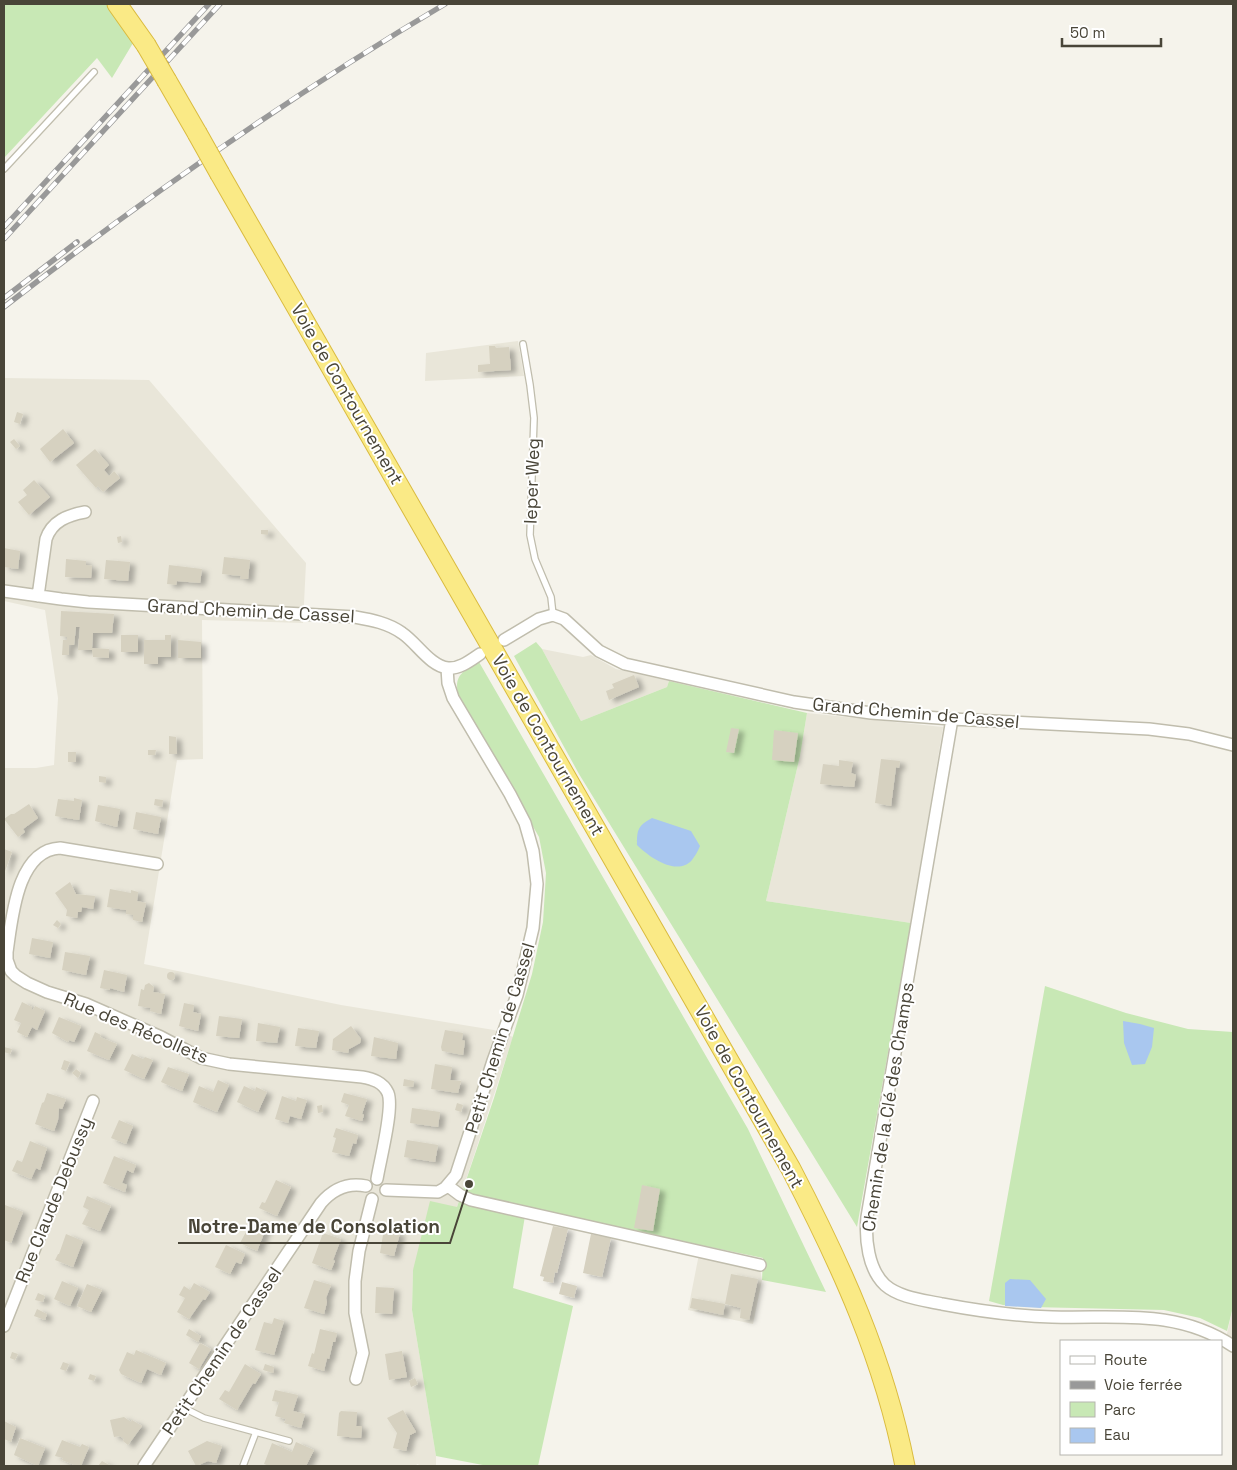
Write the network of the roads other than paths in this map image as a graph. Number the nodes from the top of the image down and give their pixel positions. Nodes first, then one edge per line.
1 (117, 4) edge
2 (128, 4) edge
3 (146, 45) junction
4 (94, 72) dead end
5 (4, 169) edge
6 (522, 344) dead end
7 (85, 512) dead end
8 (4, 590) edge
9 (38, 596) junction
10 (553, 615) junction
11 (504, 640) dead end
12 (480, 654) dead end
13 (447, 668) junction
14 (952, 719) junction
15 (1233, 745) edge
16 (157, 864) dead end
17 (93, 1102) dead end
18 (377, 1179) junction
19 (366, 1186) junction
20 (448, 1186) junction
21 (386, 1190) junction
22 (372, 1199) junction
23 (760, 1265) dead end
24 (4, 1326) edge
25 (1233, 1346) edge
26 (356, 1379) dead end
27 (184, 1408) junction
28 (256, 1432) junction
29 (289, 1441) dead end
30 (144, 1466) edge
31 (243, 1466) edge
32 (904, 1466) edge

1 - 3 highway, Voie de Contournement
2 - 3 highway, Voie de Contournement
3 - 32 highway, Voie de Contournement, bridge
4 - 5 lane
6 - 10 lane, Ieper Weg
7 - 9 street
8 - 9 street, Grand Chemin de Cassel
9 - 13 street, Grand Chemin de Cassel
10 - 11 street
10 - 14 street, Grand Chemin de Cassel
12 - 13 street
13 - 20 street, Petit Chemin de Cassel
14 - 15 street, Grand Chemin de Cassel
14 - 25 street, Chemin de la Clé des Champs
16 - 18 street, Rue des Récollets
17 - 24 street, Rue Claude Debussy
18 - 19 street
18 - 21 street
19 - 22 street
19 - 27 street, Petit Chemin de Cassel
20 - 21 street
20 - 23 street
21 - 22 street
22 - 26 street
27 - 28 lane
27 - 30 street, Petit Chemin de Cassel
28 - 29 lane
28 - 31 lane

